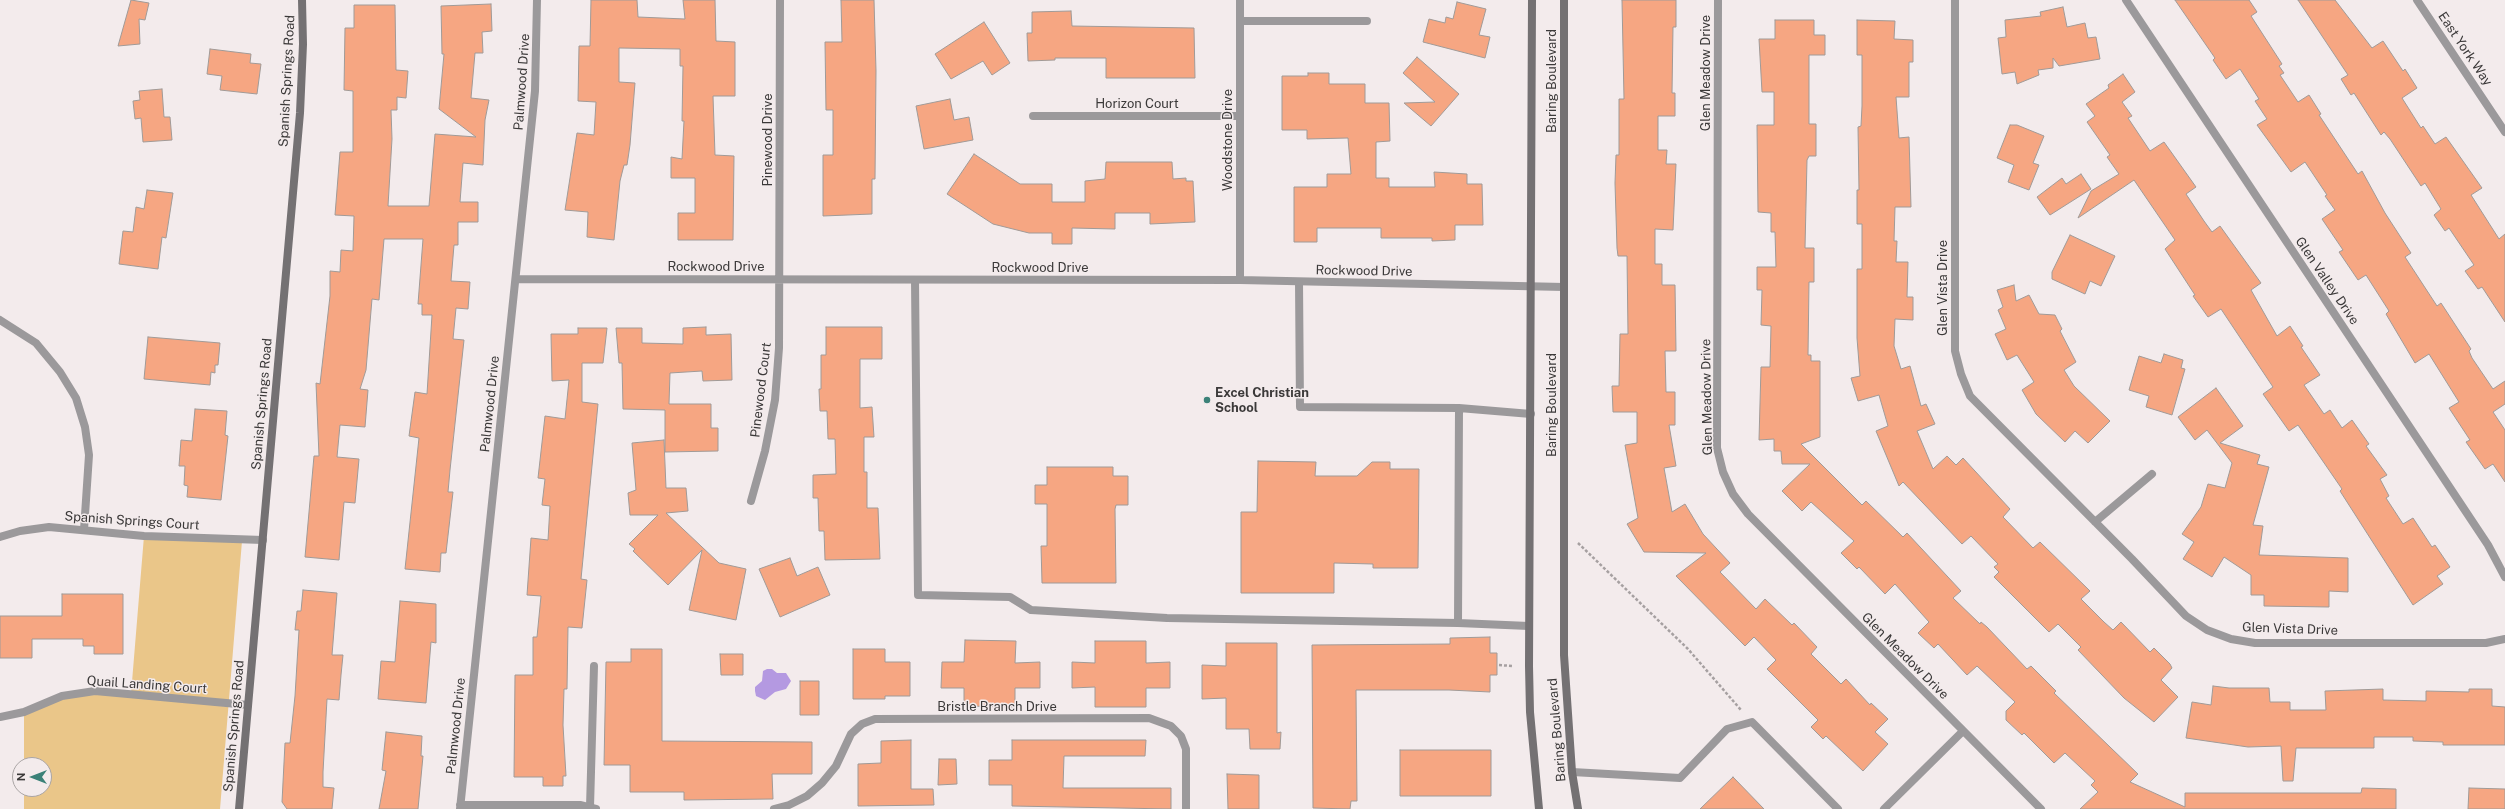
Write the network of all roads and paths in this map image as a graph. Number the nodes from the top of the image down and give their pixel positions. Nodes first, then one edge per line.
1 (302, 0) edge
2 (537, 0) edge
3 (780, 0) edge
4 (1240, 0) edge
5 (1532, 0) edge
6 (1564, 0) edge
7 (1718, 0) edge
8 (1955, 0) edge
9 (2126, 0) edge
10 (2418, 0) edge
11 (1240, 21) junction
12 (1367, 22) dead end
13 (1033, 116) dead end
14 (1240, 116) junction
15 (2505, 132) edge
16 (516, 279) junction
17 (780, 280) junction
18 (915, 280) junction
19 (1240, 280) junction
20 (1299, 282) junction
21 (1532, 287) junction
22 (1564, 287) junction
23 (0, 320) edge
24 (1459, 408) junction
25 (1531, 414) junction
26 (2152, 474) dead end
27 (751, 501) dead end
28 (2095, 522) junction
29 (84, 530) junction
30 (0, 537) edge
31 (263, 540) junction
32 (1578, 543) dead end
33 (2505, 577) edge
34 (1458, 623) junction
35 (1529, 626) junction
36 (2505, 639) edge
37 (1499, 665) dead end
38 (594, 666) dead end
39 (1512, 666) dead end
40 (248, 705) junction
41 (0, 717) edge
42 (1752, 722) junction
43 (1962, 732) junction
44 (1572, 772) junction
45 (460, 807) edge
46 (594, 808) edge
47 (239, 809) edge
48 (774, 809) edge
49 (1186, 809) edge
50 (1539, 809) edge
51 (1578, 809) edge
52 (1838, 809) edge
53 (1884, 809) edge
54 (2041, 809) edge

1 - 31 main road, Spanish Springs Road
2 - 16 street, Palmwood Drive
3 - 17 street, Pinewood Drive
4 - 11 street, Woodstone Drive
5 - 21 main road, Baring Boulevard
6 - 22 main road, Baring Boulevard
7 - 43 street, Glen Meadow Drive
8 - 28 street, Glen Vista Drive
9 - 33 street, Glen Valley Drive
10 - 15 street, East York Way
11 - 12 street
11 - 14 street, Woodstone Drive
13 - 14 street, Horizon Court
14 - 19 street, Woodstone Drive
16 - 17 street, Rockwood Drive
16 - 45 street, Palmwood Drive
17 - 18 street, Rockwood Drive
17 - 27 street, Pinewood Court
18 - 19 street, Rockwood Drive
18 - 34 street
19 - 20 street, Rockwood Drive
20 - 21 street, Rockwood Drive
20 - 24 street
21 - 22 street, Rockwood Drive
21 - 25 main road, Baring Boulevard
22 - 44 main road, Baring Boulevard
23 - 29 street
24 - 25 street
24 - 34 street
25 - 35 main road, Baring Boulevard
26 - 28 street
28 - 36 street, Glen Vista Drive
29 - 30 street, Spanish Springs Court
29 - 31 street, Spanish Springs Court
31 - 40 main road, Spanish Springs Road
32 - 42 path
34 - 35 street
35 - 50 main road, Baring Boulevard
37 - 39 path
38 - 46 street
40 - 41 street, Quail Landing Court
40 - 47 main road, Spanish Springs Road
42 - 44 street
42 - 52 street
43 - 53 street
43 - 54 street, Glen Meadow Drive
44 - 51 main road, Baring Boulevard
45 - 46 street
48 - 49 street, Bristle Branch Drive

